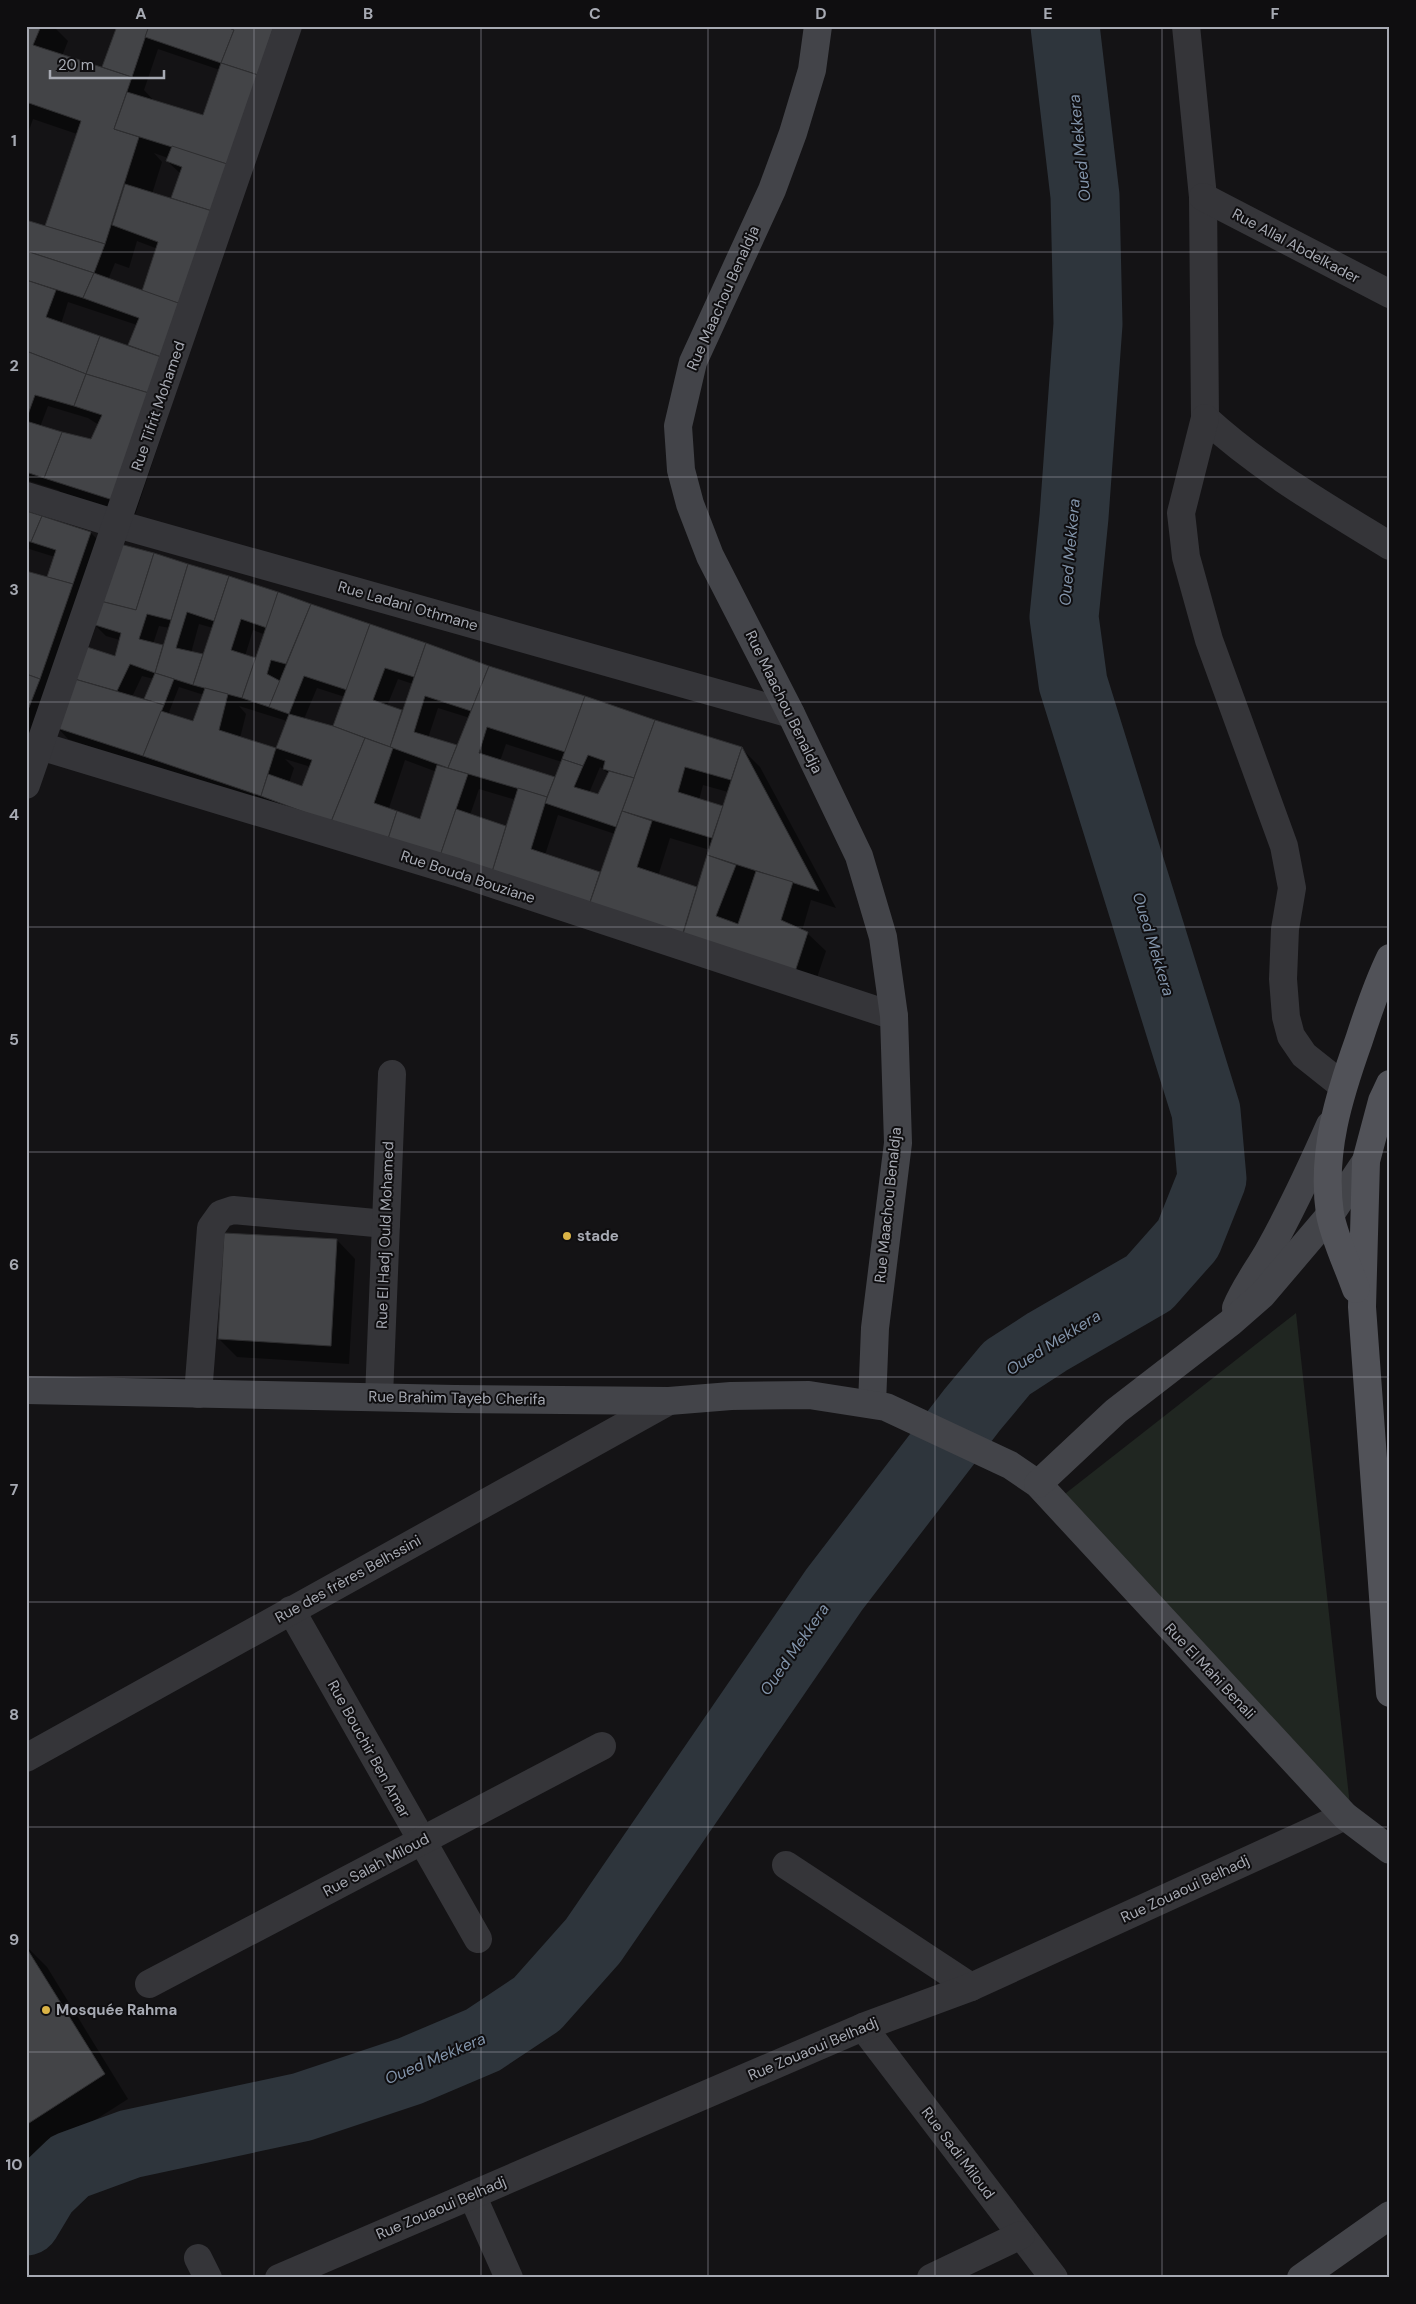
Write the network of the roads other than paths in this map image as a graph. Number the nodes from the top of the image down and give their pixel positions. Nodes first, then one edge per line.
1 (288, 26) edge
2 (818, 26) edge
3 (1186, 26) edge
4 (1203, 197) junction
5 (1390, 294) edge
6 (1205, 418) junction
7 (26, 496) edge
8 (117, 524) junction
9 (1390, 546) edge
10 (791, 714) junction
11 (40, 746) junction
12 (26, 785) edge
13 (1390, 958) edge
14 (894, 1016) junction
15 (392, 1074) dead end
16 (1390, 1084) edge
17 (1343, 1086) junction
18 (1335, 1114) junction
19 (1366, 1161) junction
20 (1330, 1215) junction
21 (386, 1224) junction
22 (1362, 1307) junction
23 (1230, 1323) junction
24 (26, 1390) edge
25 (198, 1394) junction
26 (379, 1397) junction
27 (669, 1401) junction
28 (879, 1405) junction
29 (1010, 1465) joint
30 (1038, 1484) junction
31 (291, 1610) junction
32 (1390, 1693) edge
33 (602, 1746) dead end
34 (26, 1758) edge
35 (1345, 1816) junction
36 (421, 1841) junction
37 (1390, 1850) edge
38 (786, 1865) dead end
39 (478, 1939) dead end
40 (149, 1984) dead end
41 (971, 1987) junction
42 (863, 2027) junction
43 (472, 2195) junction
44 (1390, 2215) edge
45 (1021, 2236) junction
46 (279, 2278) edge
47 (510, 2278) edge
48 (931, 2278) edge
49 (1054, 2278) edge
50 (1301, 2278) edge

1 - 8 street, Rue Tifrit Mohamed
2 - 10 main road, Rue Maachou Benaldja
3 - 4 street
4 - 5 street, Rue Allal Abdelkader
4 - 6 street
6 - 9 street
6 - 17 street
7 - 8 street, Rue Ladani Othmane
8 - 10 street, Rue Ladani Othmane
8 - 11 street, Rue Tifrit Mohamed
10 - 14 main road, Rue Maachou Benaldja
11 - 12 street, Rue Tifrit Mohamed
11 - 14 street, Rue Bouda Bouziane
13 - 17 main road
14 - 28 main road, Rue Maachou Benaldja
15 - 21 street, Rue El Hadj Ould Mohamed
16 - 19 main road
17 - 18 main road
18 - 20 main road
18 - 23 main road
19 - 20 main road
19 - 22 main road
20 - 22 main road
20 - 23 main road
21 - 25 street
21 - 26 street, Rue El Hadj Ould Mohamed
22 - 32 main road
23 - 30 main road
24 - 25 main road, Rue Brahim Tayeb Cherifa
25 - 26 main road, Rue Brahim Tayeb Cherifa
26 - 27 main road, Rue Brahim Tayeb Cherifa
27 - 28 main road, Rue Brahim Tayeb Cherifa
27 - 31 street, Rue des frères Belhssini
28 - 29 main road, Rue Brahim Tayeb Cherifa
29 - 30 main road, Rue El Mahi Benali
30 - 35 main road, Rue El Mahi Benali
31 - 34 street, Rue des frères Belhssini
31 - 36 street, Rue Bouchir Ben Amar
33 - 36 street, Rue Salah Miloud
35 - 37 main road, Rue El Mahi Benali
35 - 41 street, Rue Zouaoui Belhadj
36 - 39 street, Rue Bouchir Ben Amar
36 - 40 street, Rue Salah Miloud
38 - 41 street
41 - 42 street, Rue Zouaoui Belhadj
42 - 43 street, Rue Zouaoui Belhadj
42 - 45 street, Rue Sadi Miloud
43 - 46 street, Rue Zouaoui Belhadj
43 - 47 street
44 - 50 main road
45 - 48 street
45 - 49 street, Rue Sadi Miloud

